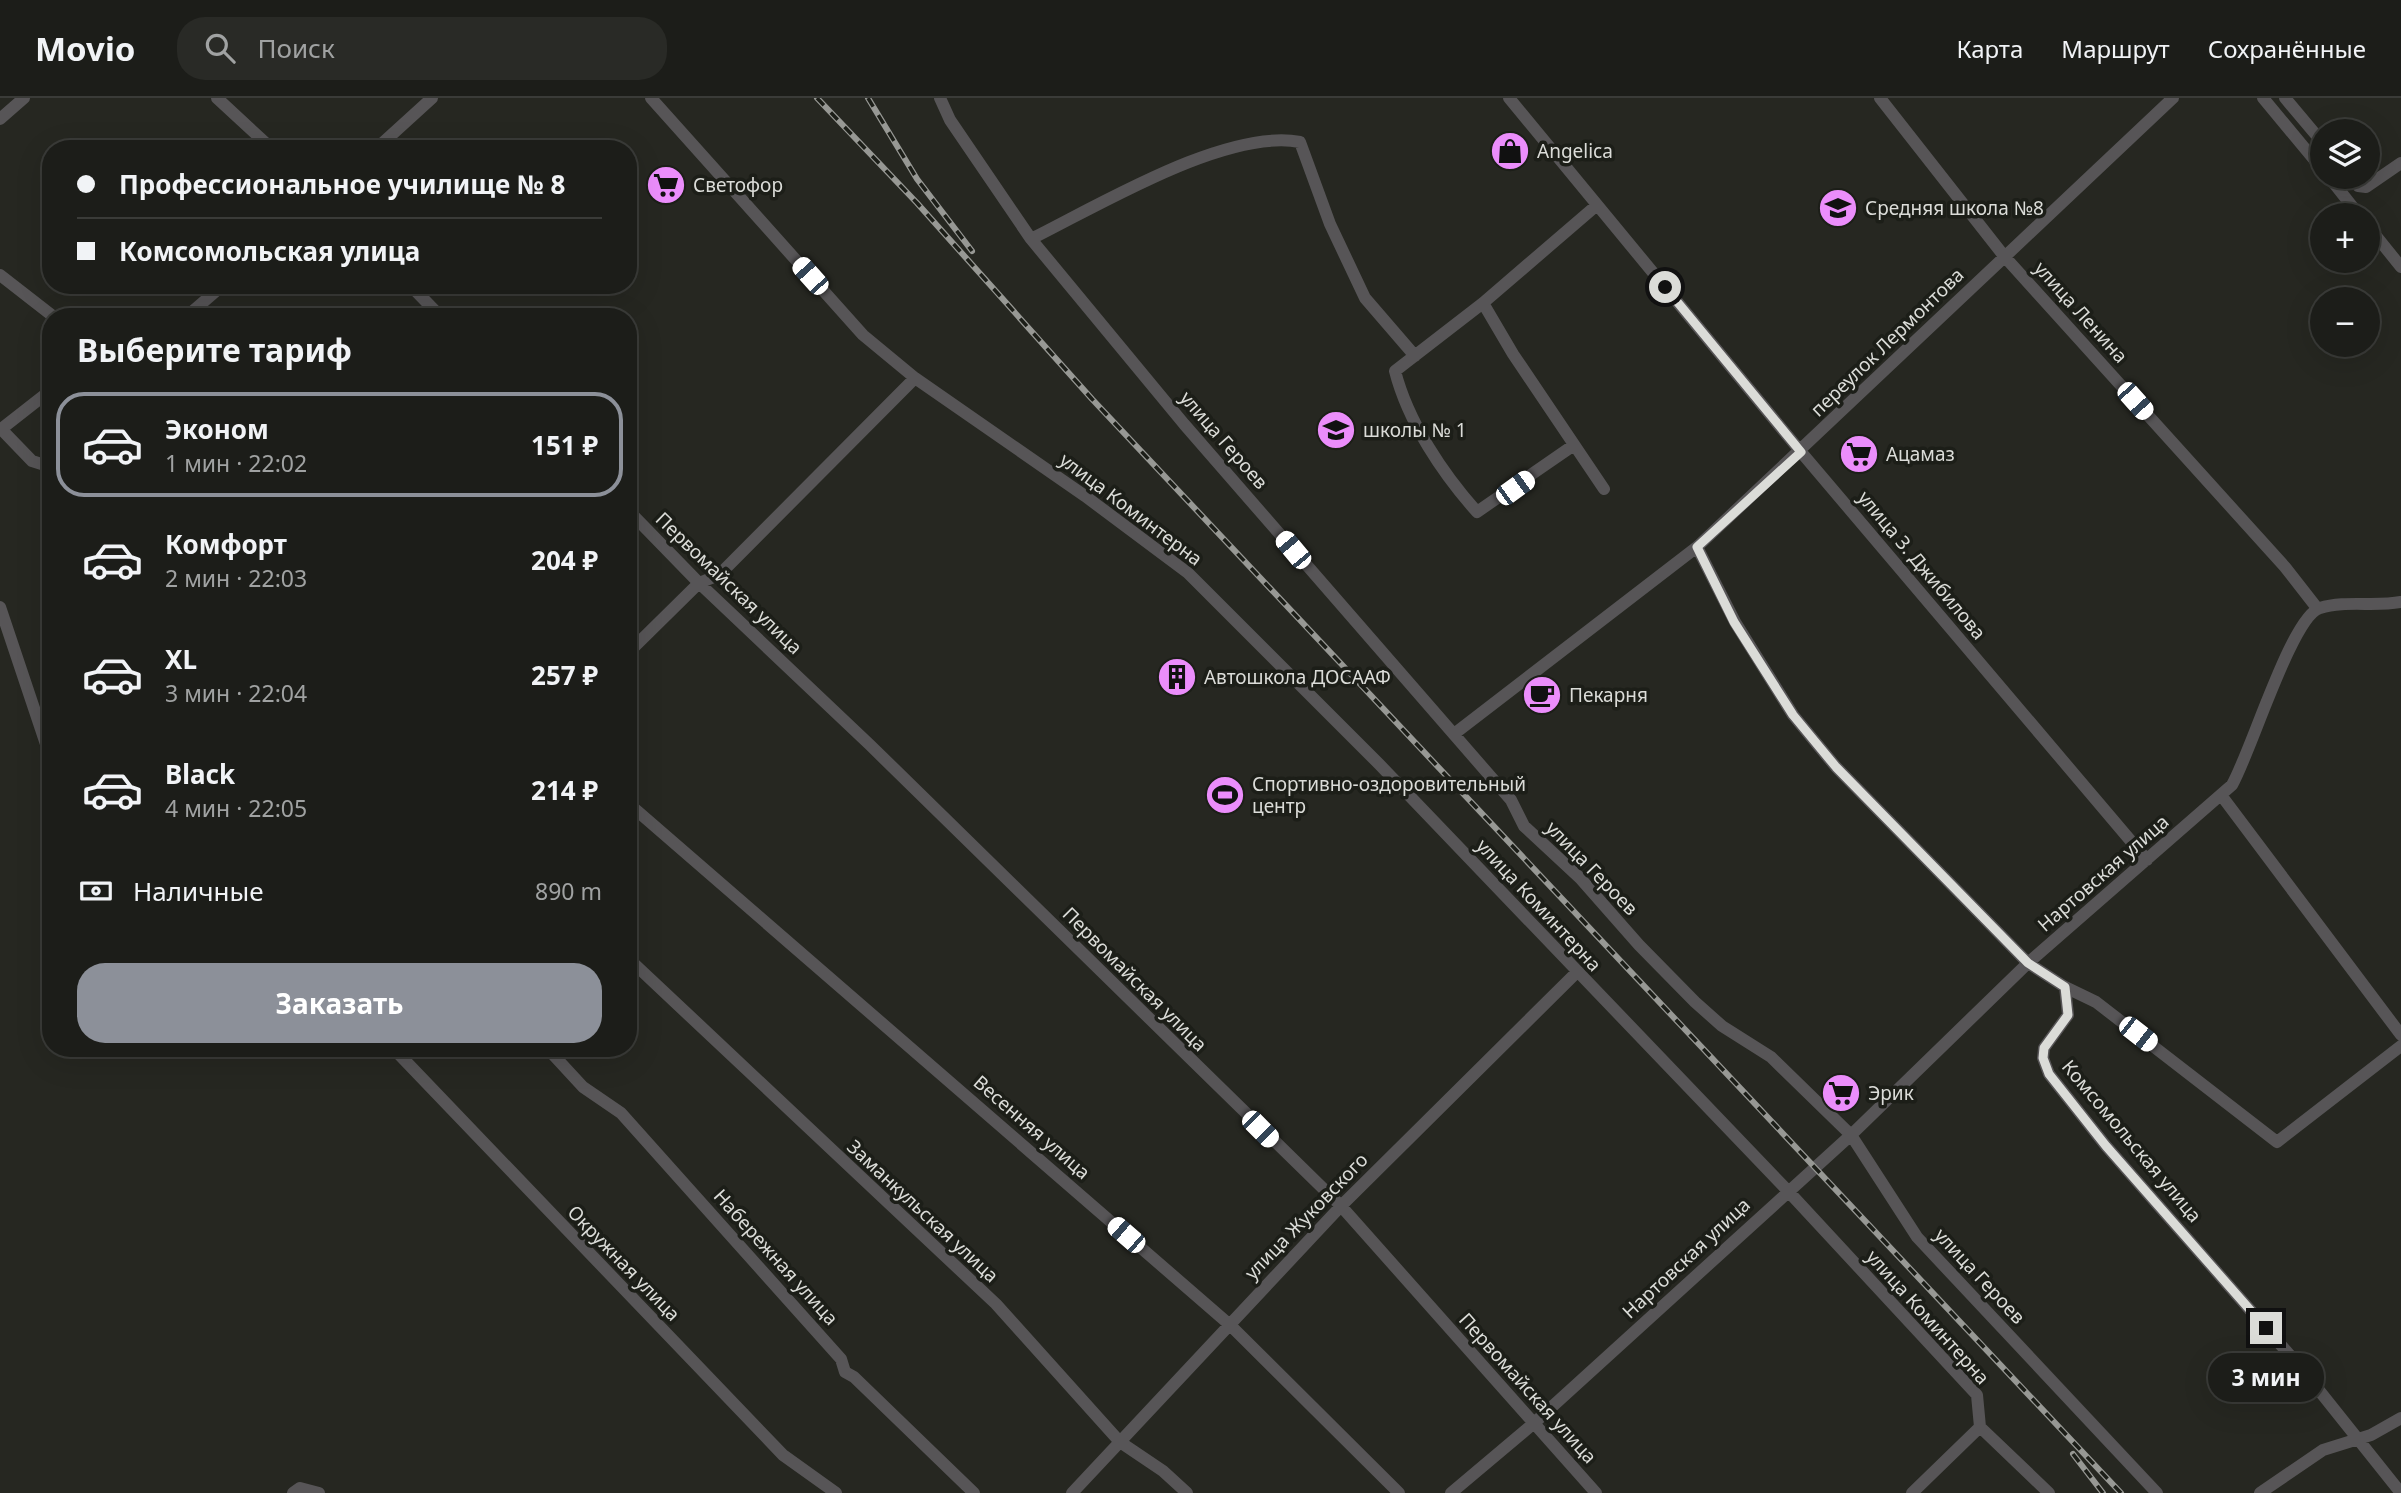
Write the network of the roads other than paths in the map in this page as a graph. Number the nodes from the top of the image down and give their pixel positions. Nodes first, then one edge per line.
1 (24, 98) edge
2 (217, 98) edge
3 (432, 98) edge
4 (651, 98) edge
5 (940, 98) edge
6 (1509, 98) edge
7 (1880, 98) edge
8 (2173, 98) edge
9 (2263, 98) edge
10 (2285, 98) edge
11 (0, 119) edge
12 (2310, 128) edge
13 (262, 140) edge
14 (386, 140) edge
15 (2310, 152) edge
16 (2401, 163) edge
17 (2380, 177) edge
18 (2339, 189) edge
19 (2350, 203) edge
20 (1597, 205) junction
21 (1031, 239) junction
22 (2380, 241) edge
23 (2004, 256) junction
24 (2401, 267) edge
25 (0, 275) edge
26 (213, 294) edge
27 (419, 294) edge
28 (1483, 303) junction
29 (42, 308) edge
30 (196, 308) edge
31 (432, 308) edge
32 (1415, 356) junction
33 (915, 379) junction
34 (42, 397) edge
35 (0, 429) edge
36 (1574, 446) junction
37 (1801, 452) junction
38 (42, 464) edge
39 (1604, 489) dead end
40 (637, 519) edge
41 (1697, 547) junction
42 (699, 583) junction
43 (2401, 602) edge
44 (0, 607) edge
45 (2317, 608) junction
46 (637, 644) edge
47 (42, 733) edge
48 (1454, 734) junction
49 (2221, 795) junction
50 (637, 811) edge
51 (2147, 860) junction
52 (2028, 963) junction
53 (637, 966) edge
54 (1576, 973) junction
55 (2065, 987) junction
56 (2401, 1035) edge
57 (2401, 1046) edge
58 (402, 1057) edge
59 (555, 1057) edge
60 (1851, 1135) junction
61 (1788, 1191) junction
62 (1341, 1206) junction
63 (1230, 1325) junction
64 (2401, 1418) edge
65 (1533, 1424) junction
66 (1980, 1427) junction
67 (2358, 1439) junction
68 (1120, 1442) junction
69 (293, 1493) edge
70 (319, 1493) edge
71 (836, 1493) edge
72 (974, 1493) edge
73 (1072, 1493) edge
74 (1187, 1493) edge
75 (1399, 1493) edge
76 (1451, 1493) edge
77 (1596, 1493) edge
78 (1912, 1493) edge
79 (2049, 1493) edge
80 (2157, 1493) edge
81 (2260, 1493) edge
82 (2401, 1493) edge

1 - 11 street
2 - 13 street
3 - 14 street
4 - 33 street, улица Коминтерна
5 - 21 street, улица Героев
6 - 20 street, улица З. Джибилова
7 - 23 street, улица Ленина
8 - 23 street, переулок Лермонтова
9 - 15 street
10 - 12 street
16 - 17 street
18 - 19 street
20 - 28 street
20 - 37 street, улица З. Джибилова
21 - 32 street
21 - 48 street, улица Героев
22 - 24 street
23 - 37 street, переулок Лермонтова
23 - 45 street, улица Ленина
25 - 29 street
26 - 30 street
27 - 31 street
28 - 32 street
28 - 36 street
32 - 36 street
33 - 42 street
33 - 54 street, улица Коминтерна
34 - 35 street
35 - 38 street
36 - 39 street
37 - 41 street, переулок Лермонтова
37 - 51 street, улица З. Джибилова
40 - 42 street, Первомайская улица
41 - 48 street, переулок Лермонтова
41 - 52 street
42 - 46 street
42 - 62 street, Первомайская улица
43 - 45 street
44 - 47 street
45 - 49 street, Нартовская улица
48 - 60 street, улица Героев
49 - 51 street, Нартовская улица
49 - 56 street
50 - 63 street, Весенняя улица
51 - 52 street, Нартовская улица
52 - 55 street
52 - 60 street, Нартовская улица
53 - 68 street, Заманкульская улица
54 - 61 street, улица Коминтерна
54 - 62 street, улица Жуковского
55 - 57 street
55 - 67 street, Комсомольская улица
58 - 71 street, Окружная улица
59 - 72 street, Набережная улица
60 - 61 street, Нартовская улица
60 - 80 street, улица Героев
61 - 65 street, Нартовская улица
61 - 66 street, улица Коминтерна
62 - 63 street, улица Жуковского
62 - 65 street, Первомайская улица
63 - 68 street, улица Жуковского
63 - 75 street, Весенняя улица
64 - 67 street
65 - 76 street, Нартовская улица
65 - 77 street, Первомайская улица
66 - 78 street
66 - 79 street
67 - 81 street
67 - 82 street, Комсомольская улица
68 - 73 street, улица Жуковского
68 - 74 street, Заманкульская улица
69 - 70 street

